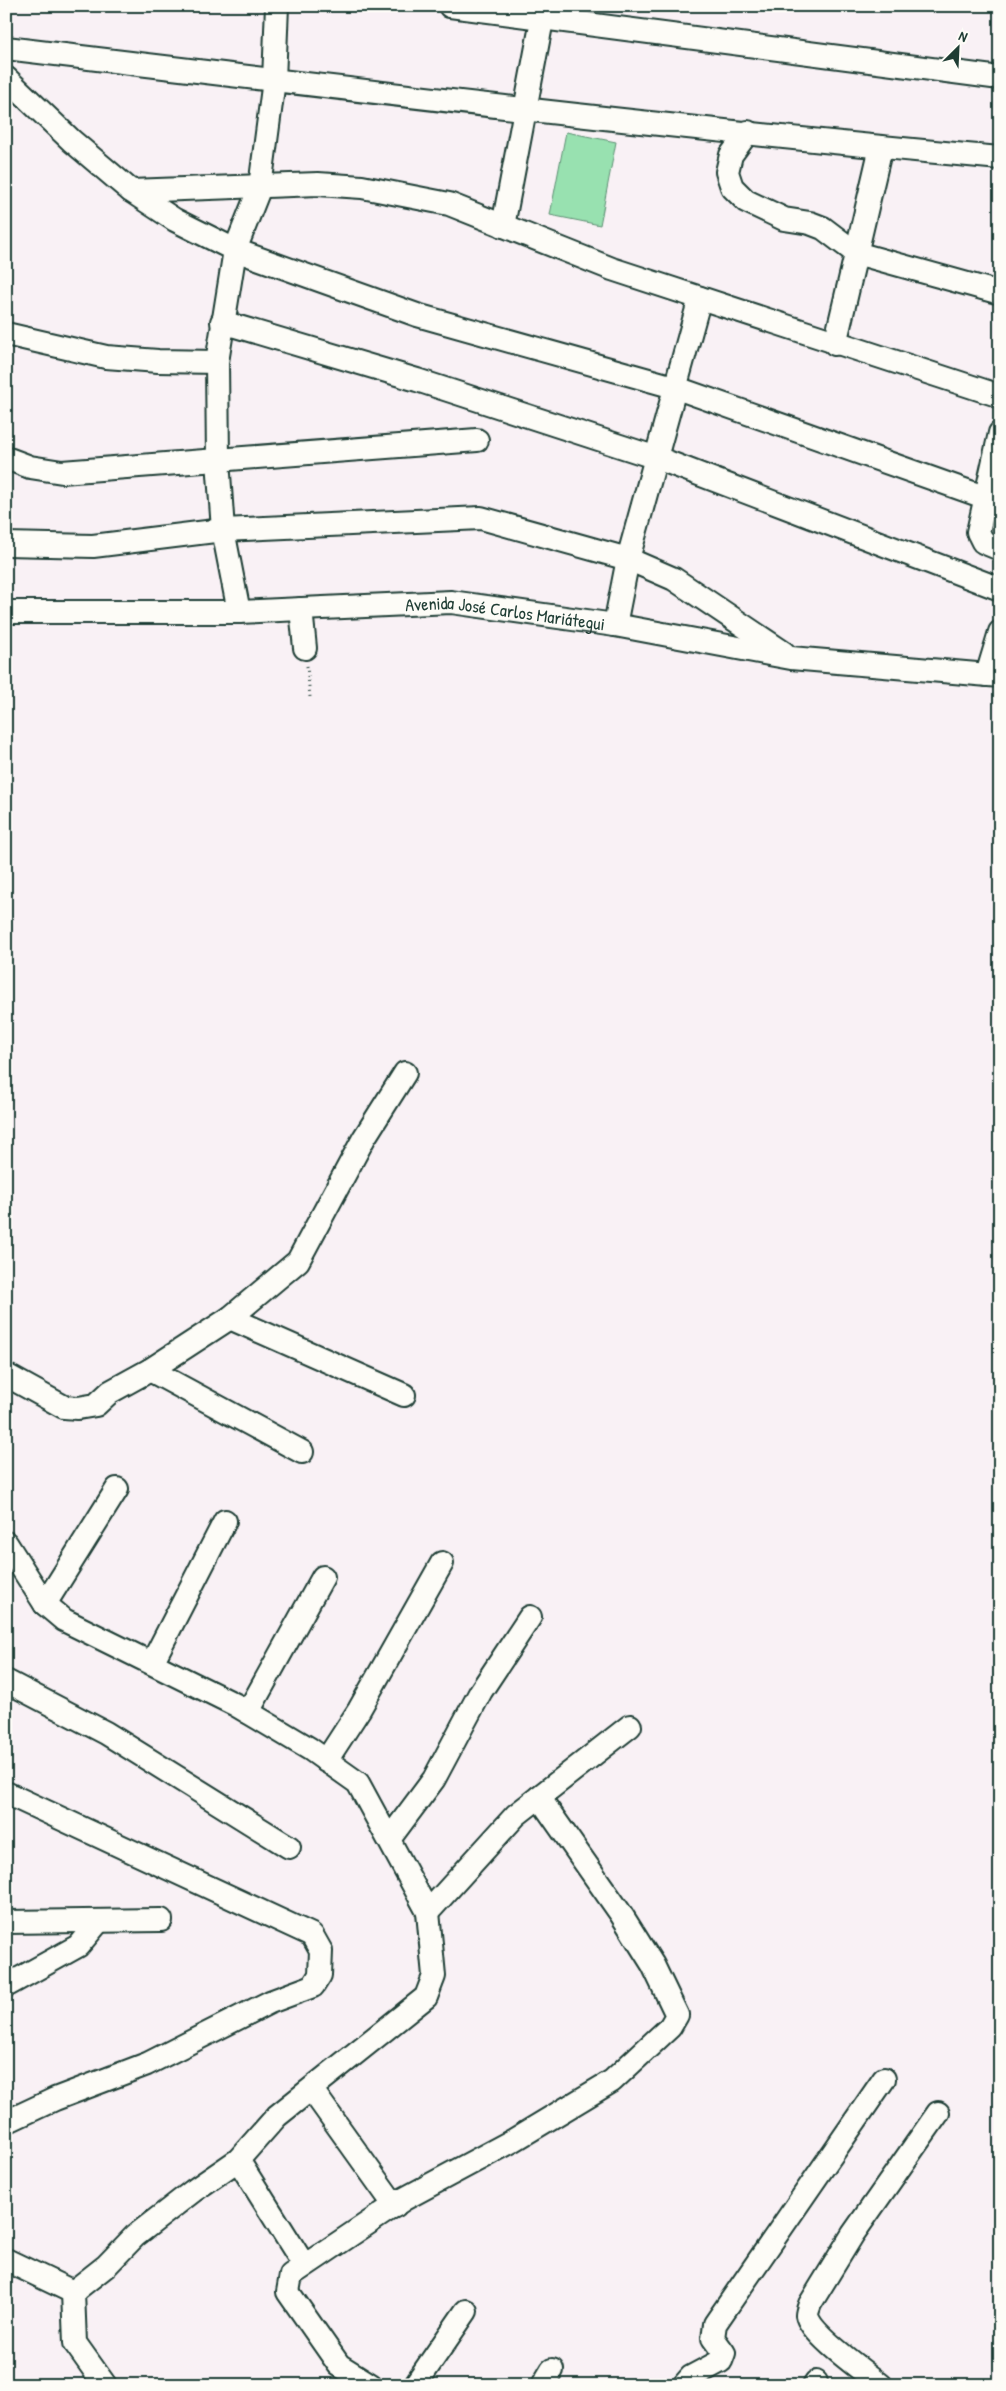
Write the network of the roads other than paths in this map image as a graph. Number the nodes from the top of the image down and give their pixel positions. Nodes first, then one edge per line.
1 (277, 6) edge
2 (450, 6) edge
3 (542, 20) junction
4 (6, 48) edge
5 (6, 78) edge
6 (1000, 78) edge
7 (274, 80) junction
8 (527, 108) junction
9 (748, 132) junction
10 (880, 147) junction
11 (1000, 158) edge
12 (260, 187) junction
13 (131, 191) junction
14 (503, 226) junction
15 (235, 250) junction
16 (856, 253) junction
17 (1000, 293) edge
18 (700, 298) junction
19 (222, 322) junction
20 (6, 334) edge
21 (835, 344) junction
22 (217, 362) junction
23 (674, 387) junction
24 (1000, 396) edge
25 (1000, 432) edge
26 (476, 440) dead end
27 (6, 458) edge
28 (657, 458) junction
29 (218, 460) junction
30 (987, 498) junction
31 (223, 530) junction
32 (6, 544) edge
33 (1000, 549) edge
34 (628, 558) junction
35 (1000, 589) edge
36 (301, 609) junction
37 (6, 612) edge
38 (239, 612) junction
39 (615, 625) junction
40 (1000, 632) edge
41 (305, 648) road end
42 (791, 658) junction
43 (993, 676) edge
44 (405, 1073) dead end
45 (230, 1318) junction
46 (150, 1370) junction
47 (6, 1375) edge
48 (404, 1396) dead end
49 (302, 1452) dead end
50 (117, 1489) dead end
51 (225, 1521) dead end
52 (6, 1543) edge
53 (442, 1563) dead end
54 (323, 1577) dead end
55 (45, 1604) junction
56 (530, 1617) dead end
57 (152, 1663) junction
58 (6, 1681) edge
59 (248, 1712) junction
60 (630, 1726) dead end
61 (326, 1761) junction
62 (6, 1793) edge
63 (539, 1797) junction
64 (390, 1838) junction
65 (289, 1847) dead end
66 (428, 1912) junction
67 (161, 1920) dead end
68 (99, 1921) junction
69 (6, 1922) edge
70 (6, 1986) edge
71 (884, 2079) dead end
72 (312, 2090) junction
73 (938, 2113) dead end
74 (6, 2122) edge
75 (238, 2160) junction
76 (395, 2206) junction
77 (6, 2260) edge
78 (304, 2265) junction
79 (73, 2292) junction
80 (466, 2311) dead end
81 (105, 2385) edge
82 (371, 2385) edge
83 (415, 2385) edge
84 (684, 2385) edge
85 (881, 2385) edge

1 - 7 street
2 - 3 street
3 - 6 street
3 - 8 street
4 - 7 street
5 - 13 street
7 - 8 street
7 - 12 street
8 - 9 street
8 - 14 street
9 - 10 street
9 - 16 street
10 - 11 street
10 - 16 street
12 - 13 street
12 - 14 street
12 - 15 street
13 - 15 street
14 - 18 street
15 - 19 street
15 - 23 street
16 - 17 street
16 - 21 street
18 - 21 street
18 - 23 street
19 - 22 street
19 - 28 street
20 - 22 street
21 - 24 street
22 - 29 street
23 - 28 street
23 - 30 street
25 - 30 street
26 - 29 street
27 - 29 street
28 - 34 street
28 - 35 street
29 - 31 street
30 - 33 street
31 - 32 street
31 - 34 street
31 - 38 street
34 - 39 street
34 - 42 street
36 - 38 street, Avenida José Carlos Mariátegui
36 - 39 street, Avenida José Carlos Mariátegui
36 - 41 street
37 - 38 street, Avenida José Carlos Mariátegui
39 - 42 street, Avenida José Carlos Mariátegui
40 - 43 street
42 - 43 street, Avenida José Carlos Mariátegui
44 - 45 street
45 - 46 street
45 - 48 street
46 - 47 street
46 - 49 street
50 - 55 street
51 - 57 street
52 - 55 street
53 - 61 street
54 - 59 street
55 - 57 street
56 - 64 street
57 - 59 street
58 - 65 street
59 - 61 street
60 - 63 street
61 - 64 street
62 - 74 street
63 - 66 street
63 - 76 street
64 - 66 street
66 - 72 street
67 - 68 street
68 - 69 street
68 - 70 street
71 - 84 street
72 - 75 street
72 - 76 street
73 - 85 street
75 - 78 street
75 - 79 street
76 - 78 street
77 - 79 street
78 - 82 street
79 - 81 street
80 - 83 street

